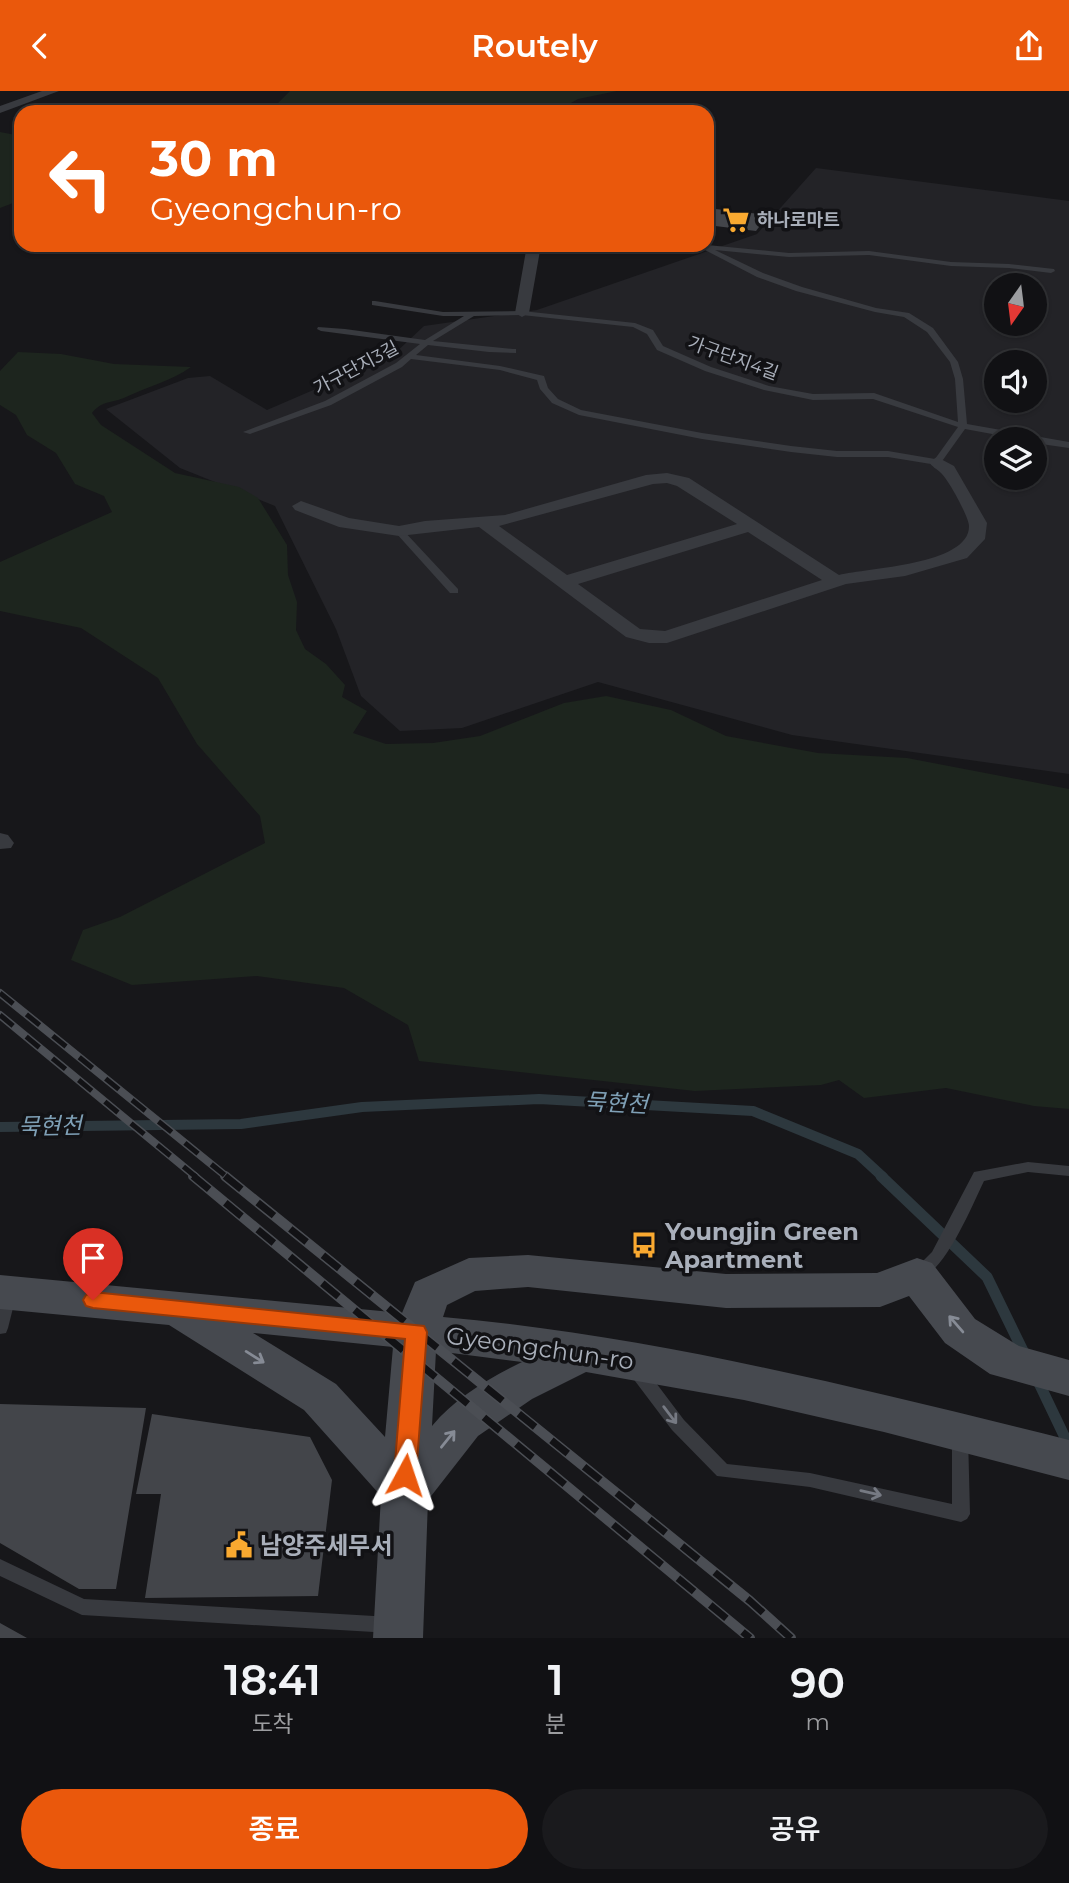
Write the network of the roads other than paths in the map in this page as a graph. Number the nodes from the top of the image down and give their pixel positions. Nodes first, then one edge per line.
1 (53, 91) edge
2 (0, 110) edge
3 (714, 249) edge
4 (533, 252) edge
5 (714, 252) edge
6 (1051, 271) dead end
7 (375, 303) dead end
8 (522, 313) junction
9 (470, 316) junction
10 (321, 330) dead end
11 (426, 344) junction
12 (513, 351) dead end
13 (411, 357) junction
14 (963, 426) junction
15 (984, 430) edge
16 (247, 432) dead end
17 (1047, 441) edge
18 (1069, 445) edge
19 (937, 462) junction
20 (301, 506) dead end
21 (484, 522) junction
22 (750, 526) junction
23 (398, 531) junction
24 (836, 581) junction
25 (565, 582) junction
26 (454, 591) dead end
27 (1069, 1171) edge
28 (928, 1265) junction
29 (3, 1304) edge
30 (176, 1308) junction
31 (416, 1332) junction
32 (582, 1353) junction
33 (629, 1360) junction
34 (1069, 1378) edge
35 (974, 1436) junction
36 (1069, 1460) edge
37 (405, 1492) junction
38 (0, 1567) edge
39 (398, 1631) edge

1 - 2 street
3 - 6 lane
4 - 8 street
5 - 14 lane
7 - 9 lane, 가구단지4길
8 - 9 lane, 가구단지4길
8 - 14 lane, 가구단지4길
9 - 11 lane, 가구단지3길
10 - 11 lane
11 - 12 lane
11 - 13 lane, 가구단지3길
13 - 16 lane, 가구단지3길
13 - 19 lane
14 - 15 lane, 가구단지4길
14 - 19 lane
17 - 18 lane, 가구단지4길
19 - 24 street
20 - 23 street
21 - 22 street
21 - 23 street
21 - 25 street
22 - 24 street
22 - 25 street
23 - 26 lane
24 - 25 street
27 - 28 lane
28 - 31 street
34 -> 28 street
29 - 30 street, Gyeongchun-ro
30 - 31 street, Gyeongchun-ro
30 -> 37 street
31 - 32 street, Gyeongchun-ro
31 - 37 street
32 - 33 street, Gyeongchun-ro
37 -> 32 street
33 - 35 street, Gyeongchun-ro
33 -> 35 lane
35 - 36 street, Gyeongchun-ro
37 - 39 street
38 - 39 lane

